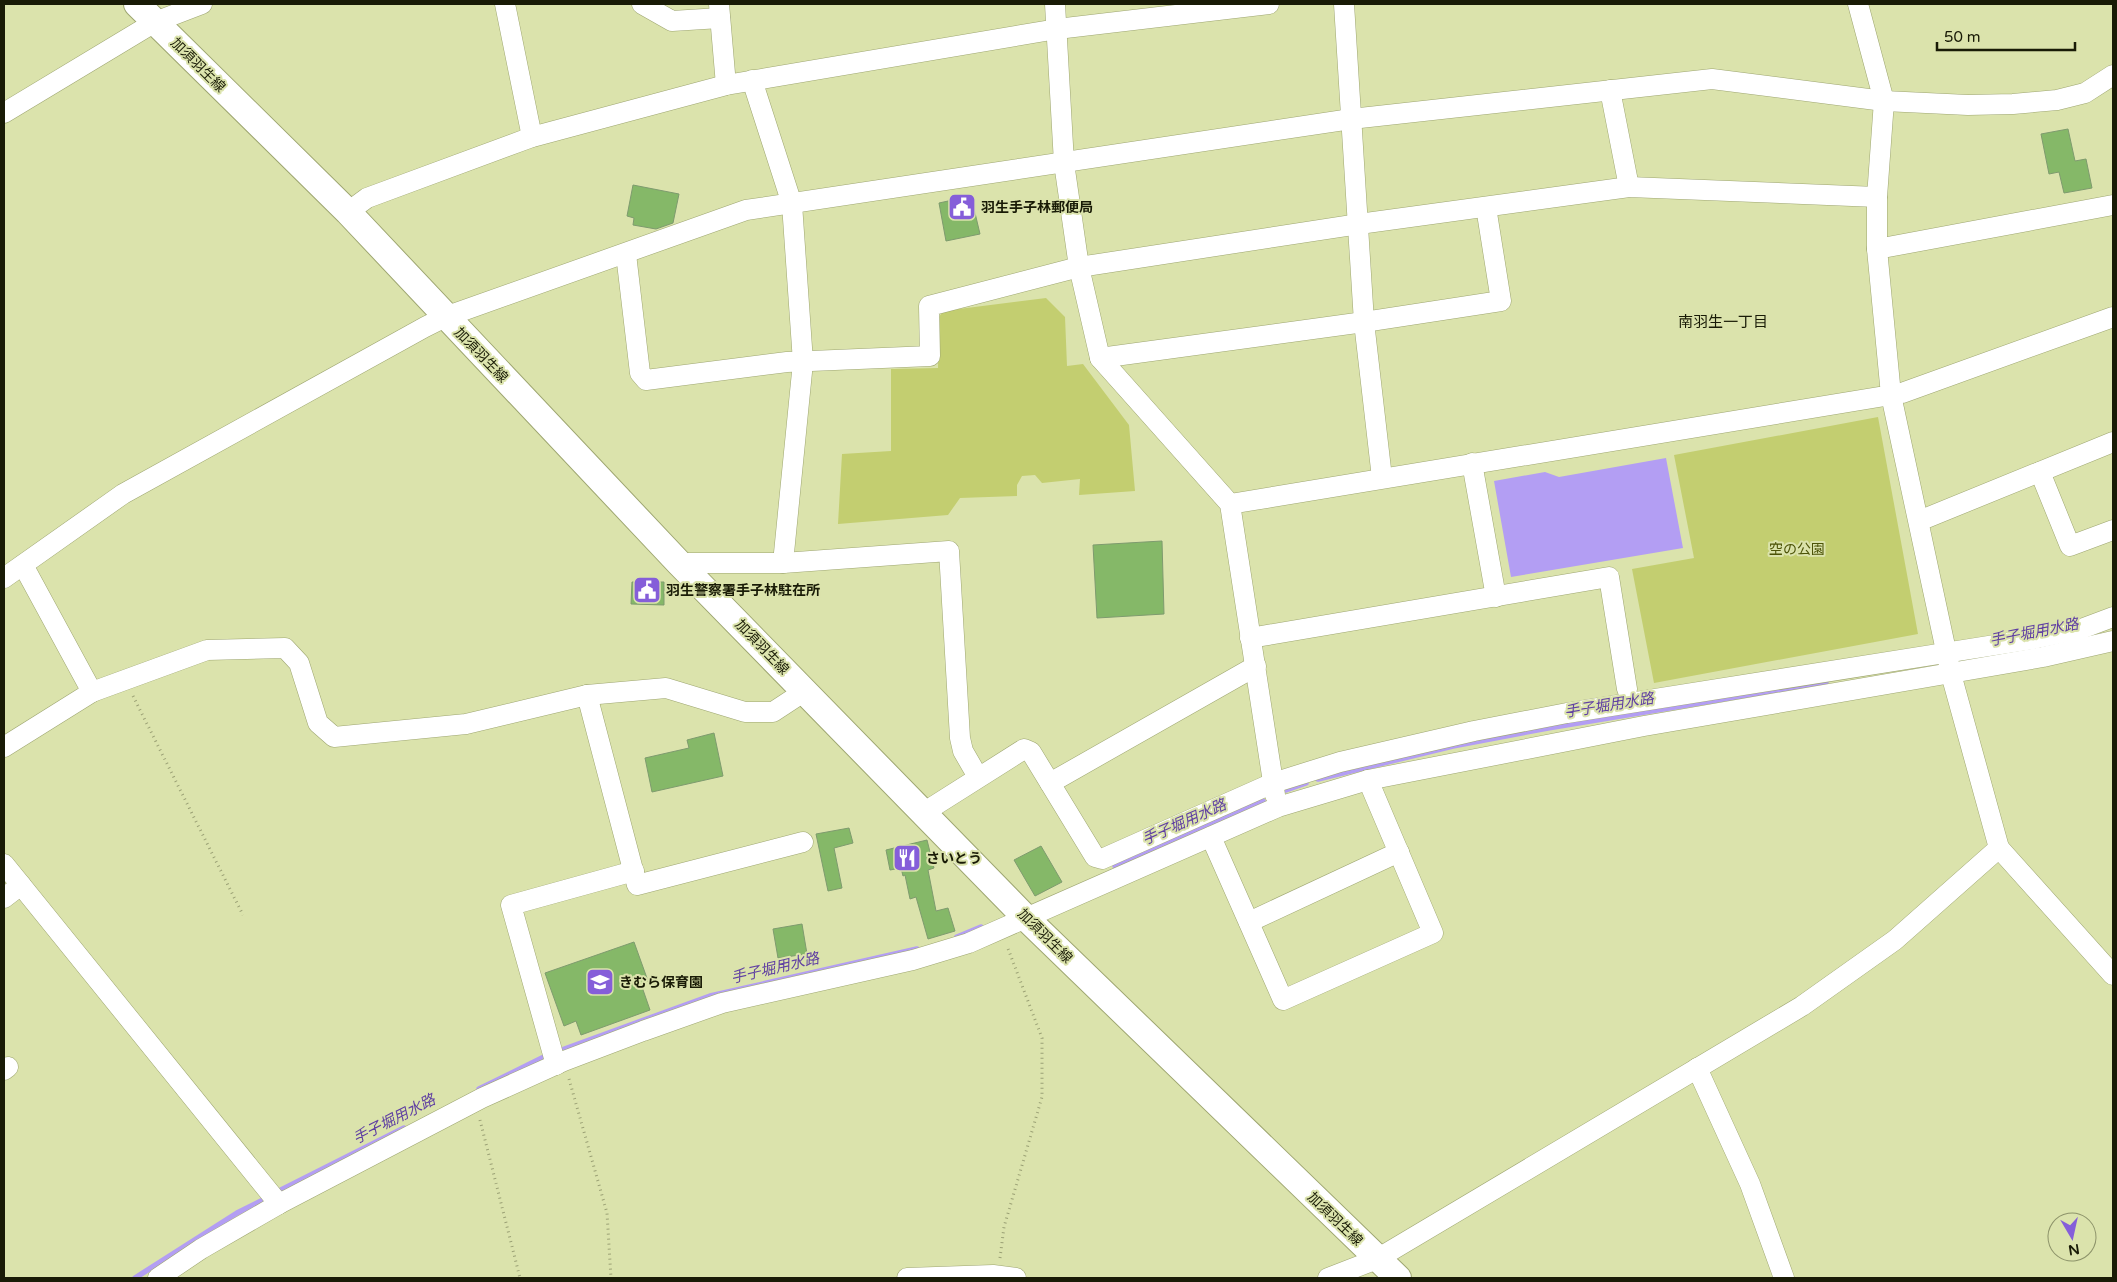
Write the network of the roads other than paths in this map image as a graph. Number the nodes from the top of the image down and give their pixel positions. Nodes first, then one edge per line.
1 (138, 4) edge
2 (202, 4) edge
3 (505, 4) edge
4 (642, 4) edge
5 (1055, 4) edge
6 (1269, 4) edge
7 (1344, 4) edge
8 (1858, 4) edge
9 (719, 11) edge
10 (155, 22) junction
11 (1057, 28) junction
12 (2113, 75) edge
13 (752, 80) junction
14 (726, 85) junction
15 (1610, 90) junction
16 (1884, 101) junction
17 (4, 114) edge
18 (1351, 119) junction
19 (532, 137) junction
20 (1064, 163) junction
21 (1629, 188) junction
22 (1877, 197) junction
23 (792, 204) junction
24 (2113, 205) edge
25 (1486, 207) junction
26 (348, 212) junction
27 (1359, 224) junction
28 (1877, 249) junction
29 (626, 254) junction
30 (1078, 267) junction
31 (445, 317) junction
32 (2113, 317) edge
33 (1364, 322) junction
34 (1100, 358) junction
35 (803, 362) junction
36 (1891, 395) junction
37 (2113, 442) edge
38 (1472, 463) junction
39 (2040, 472) junction
40 (1382, 478) junction
41 (1230, 504) junction
42 (1919, 521) junction
43 (2113, 530) edge
44 (679, 563) junction
45 (783, 563) junction
46 (23, 565) junction
47 (4, 578) edge
48 (1496, 596) junction
49 (2113, 617) edge
50 (1250, 638) junction
51 (2113, 641) edge
52 (1948, 651) junction
53 (1256, 666) junction
54 (1951, 674) junction
55 (1627, 689) dead end
56 (805, 691) junction
57 (92, 692) junction
58 (586, 696) junction
59 (4, 747) edge
60 (978, 777) junction
61 (1368, 780) junction
62 (1050, 783) junction
63 (1272, 783) junction
64 (1278, 806) junction
65 (926, 815) junction
66 (1211, 837) junction
67 (803, 842) dead end
68 (1999, 848) junction
69 (1399, 852) junction
70 (4, 864) edge
71 (634, 871) junction
72 (22, 885) junction
73 (4, 898) edge
74 (1026, 918) junction
75 (1248, 922) junction
76 (2113, 975) edge
77 (560, 1063) junction
78 (1697, 1068) junction
79 (279, 1204) junction
80 (1376, 1259) junction
81 (1007, 1277) edge
82 (158, 1278) edge
83 (907, 1278) edge
84 (1328, 1278) edge
85 (1398, 1278) edge
86 (1784, 1278) edge

1 - 10 main road, 加須羽生線
2 - 10 street
3 - 19 street
4 - 9 street
5 - 11 street
6 - 11 street
7 - 18 street
8 - 16 street
9 - 14 street
10 - 17 street
10 - 26 main road, 加須羽生線
11 - 13 street
11 - 20 street
12 - 16 street
13 - 14 street
13 - 23 street
14 - 19 street
15 - 16 street
15 - 18 street
15 - 21 street
16 - 22 street
18 - 20 street
18 - 27 street
19 - 26 street
20 - 23 street
20 - 30 street
21 - 22 street
21 - 25 street
22 - 28 street
23 - 29 street
23 - 35 street
24 - 28 street
25 - 27 street
25 - 33 street
26 - 31 main road, 加須羽生線
27 - 30 street
27 - 33 street
28 - 36 street
29 - 31 street
29 - 35 street
30 - 34 street
30 - 35 street
31 - 44 main road, 加須羽生線
31 - 46 street
32 - 36 street
33 - 34 street
33 - 40 street
34 - 41 street
35 - 45 street
36 - 38 street
36 - 42 street
37 - 39 street
38 - 40 street
38 - 48 street
39 - 42 street
39 - 43 street
40 - 41 street
41 - 50 street
42 - 52 street
44 - 45 street
44 - 56 main road, 加須羽生線
45 - 60 street
46 - 47 street
46 - 57 street
48 - 50 street
48 - 55 street
49 - 52 street
50 - 53 street
51 - 54 street
52 - 54 street
52 - 63 street
53 - 62 street
53 - 63 street
54 - 61 street
54 - 68 street
56 - 58 street
56 - 65 main road, 加須羽生線
57 - 58 street
57 - 59 street
58 - 71 street
60 - 62 street
60 - 65 street
61 - 64 street
61 - 69 street
62 - 63 street
63 - 64 street
64 - 66 street
65 - 74 main road, 加須羽生線
66 - 74 street
66 - 75 street
67 - 71 street
68 - 76 street
68 - 78 street
69 - 75 street
69 - 75 street
70 - 72 street
71 - 77 street
72 - 73 street
72 - 79 street
74 - 77 street
74 - 80 main road, 加須羽生線
77 - 79 street
78 - 80 street
78 - 86 street
79 - 82 street
80 - 84 street
80 - 85 main road, 加須羽生線
81 - 83 street

